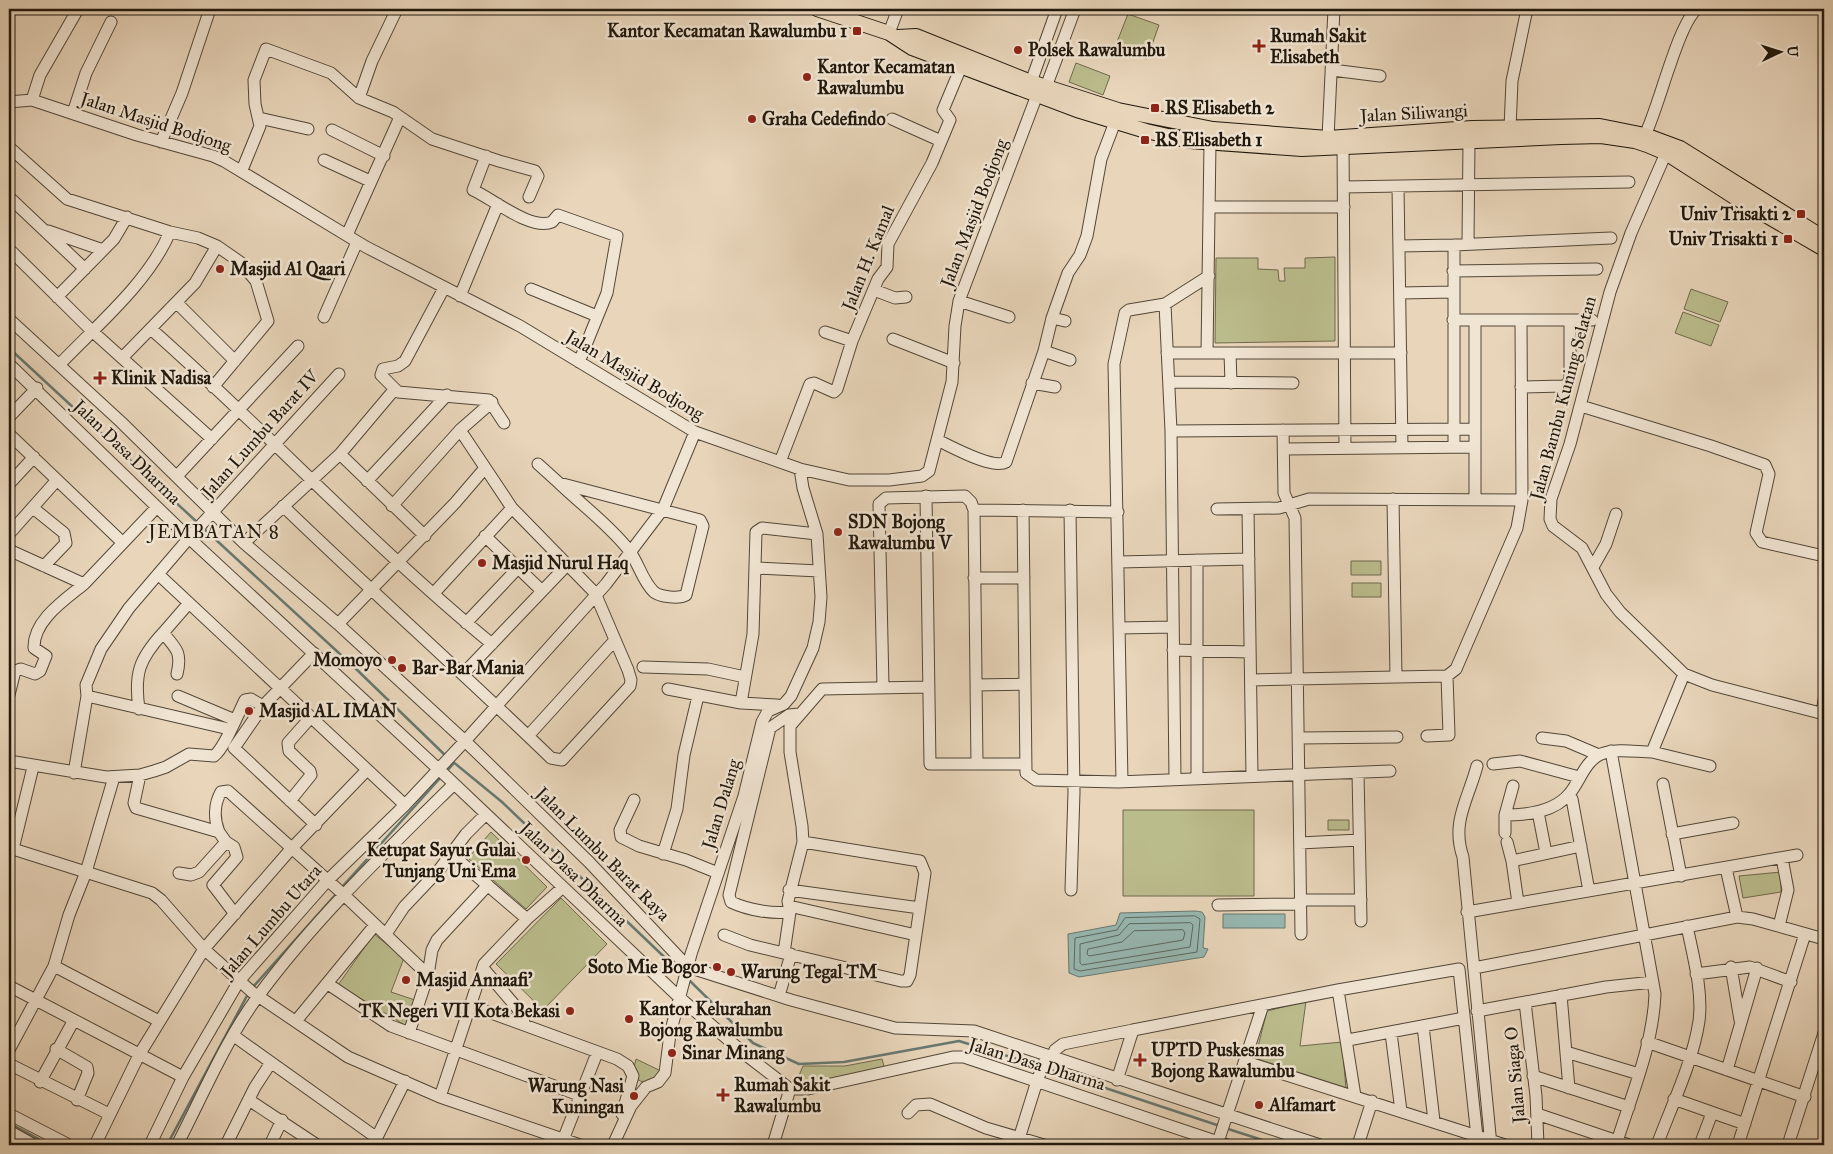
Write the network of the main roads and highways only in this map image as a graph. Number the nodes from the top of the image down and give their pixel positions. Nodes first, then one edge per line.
1 (817, 9) edge
2 (837, 12) edge
3 (894, 35) junction
4 (996, 74) junction
5 (1042, 91) junction
6 (1343, 142) junction
7 (1785, 220) junction
8 (1815, 236) edge
9 (1824, 249) edge

1 - 2 main road
2 - 3 main road
3 - 4 main road
3 - 4 main road
4 - 5 main road, Jalan Siliwangi
4 - 5 main road, Jalan Siliwangi
5 - 6 main road, Jalan Siliwangi
5 - 6 main road, Jalan Siliwangi
6 - 7 main road, Jalan Siliwangi
6 - 7 main road, Jalan Siliwangi
7 - 8 main road, Jalan Siliwangi
8 - 9 main road, Jalan Siliwangi

